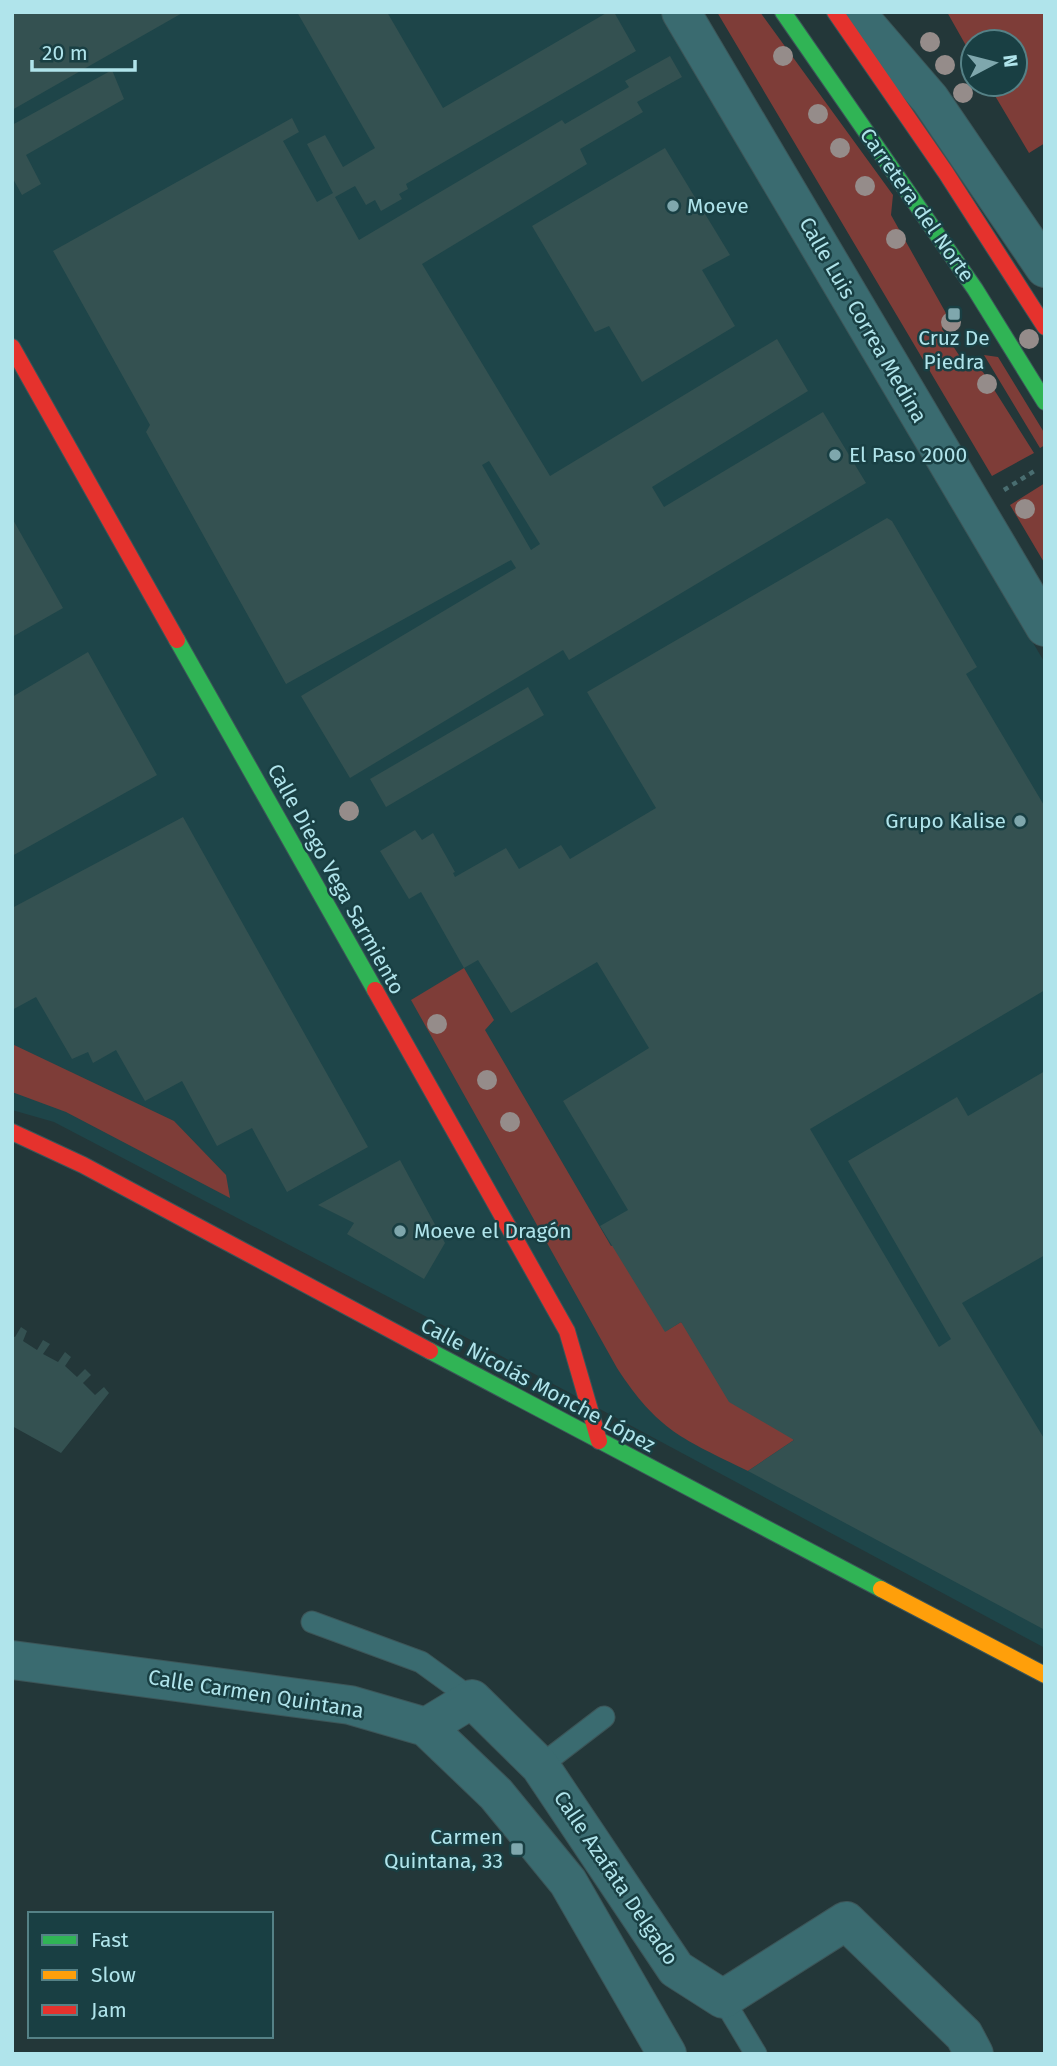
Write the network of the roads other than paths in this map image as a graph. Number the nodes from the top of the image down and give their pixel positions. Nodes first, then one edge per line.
1 (681, 12) edge
2 (783, 12) edge
3 (835, 12) edge
4 (855, 12) edge
5 (1045, 268) edge
6 (1045, 327) edge
7 (12, 348) edge
8 (1045, 402) edge
9 (1045, 627) edge
10 (12, 1132) edge
11 (599, 1441) junction
12 (312, 1622) dead end
13 (12, 1660) edge
14 (1045, 1675) edge
15 (472, 1699) junction
16 (604, 1717) dead end
17 (426, 1727) junction
18 (540, 1766) junction
19 (723, 1999) junction
20 (667, 2054) edge
21 (756, 2054) edge
22 (974, 2054) edge

1 - 9 street, Calle Luis Correa Medina
2 - 8 street, Carretera del Norte
3 - 6 street, Carretera del Norte
4 - 5 street
7 - 11 street, Calle Diego Vega Sarmiento
10 - 11 street, Calle Nicolás Monche López
11 - 14 street, Calle Nicolás Monche López
12 - 15 lane
13 - 17 street, Calle Carmen Quintana
15 - 17 street
15 - 18 street, Calle Azafata Delgado
16 - 18 lane
17 - 20 street, Calle Carmen Quintana
18 - 19 street, Calle Azafata Delgado
19 - 21 lane
19 - 22 street

